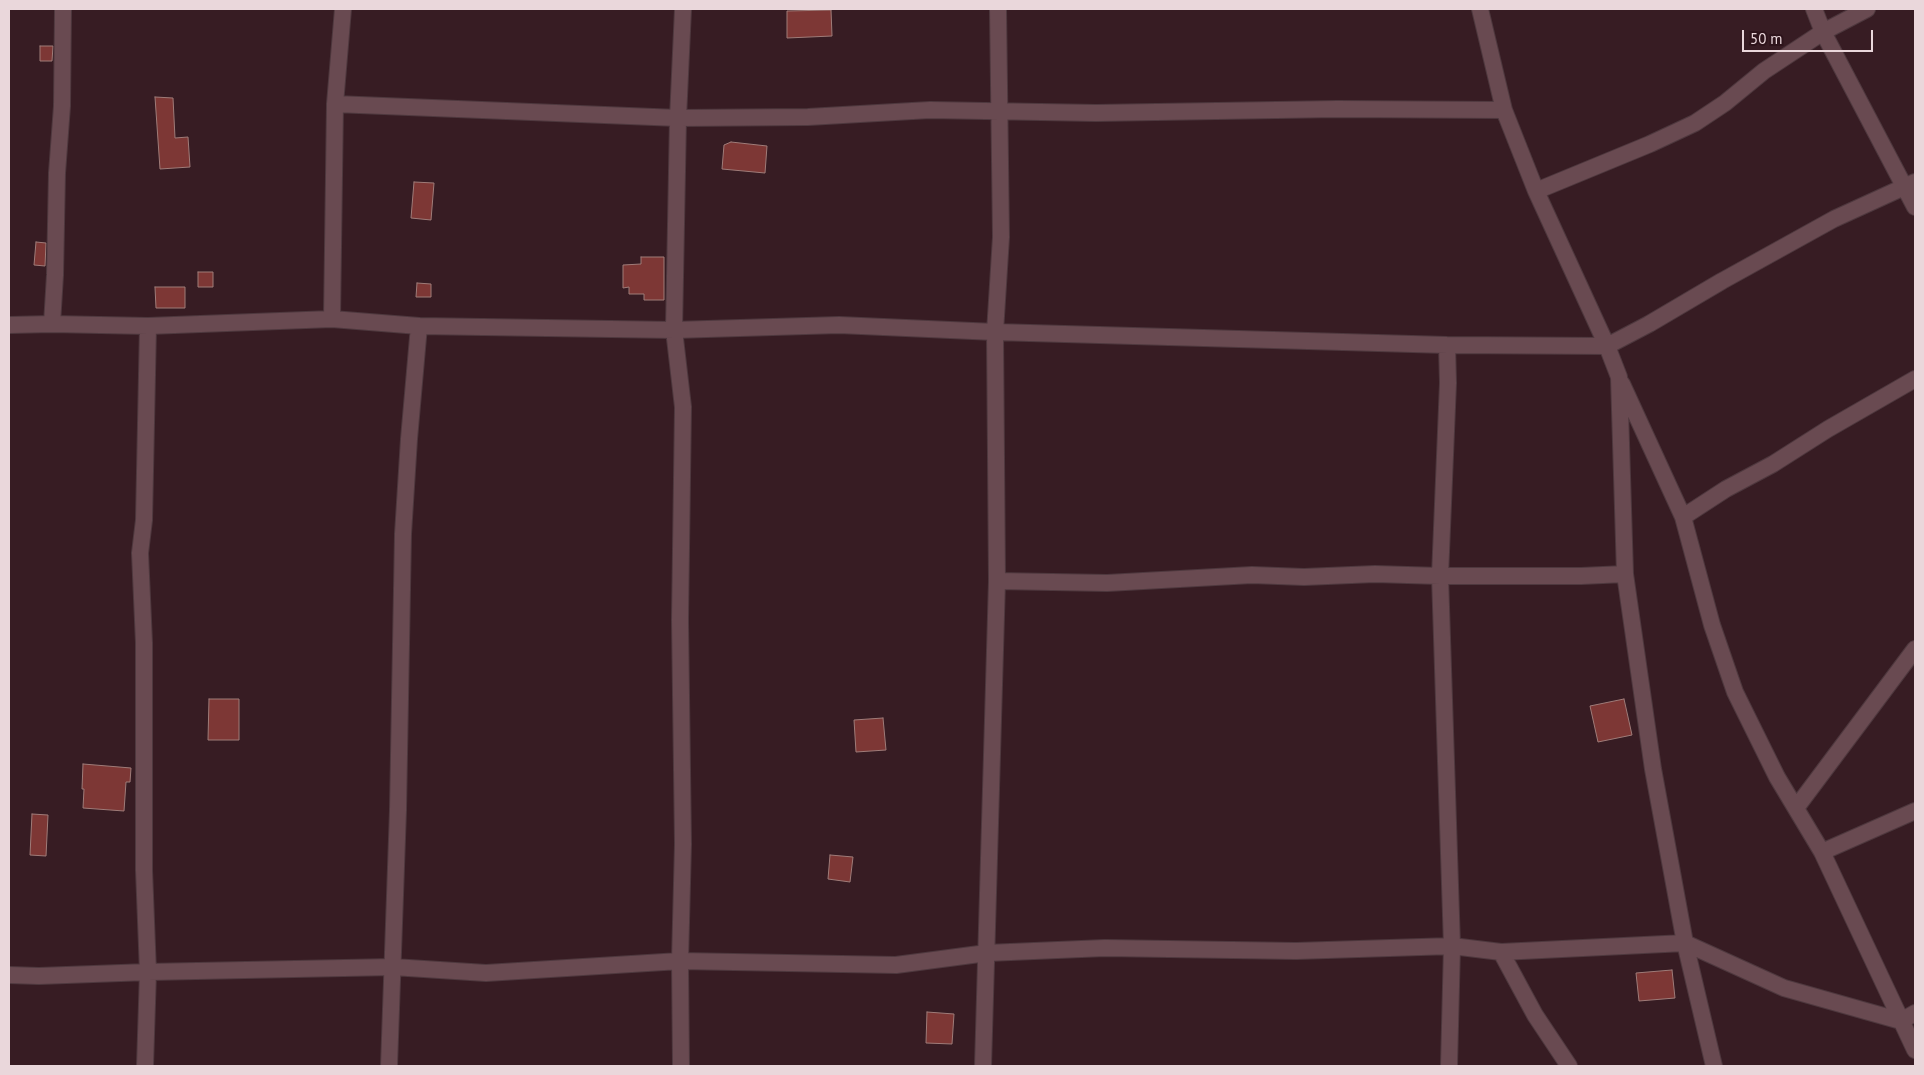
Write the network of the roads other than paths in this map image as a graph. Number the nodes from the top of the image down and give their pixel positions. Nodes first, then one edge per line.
1 (63, 9) edge
2 (343, 9) edge
3 (683, 9) edge
4 (998, 9) edge
5 (1814, 9) edge
6 (1867, 9) edge
7 (1482, 10) edge
8 (1823, 32) junction
9 (335, 104) junction
10 (1504, 110) junction
11 (998, 111) junction
12 (678, 118) junction
13 (1910, 184) edge
14 (1536, 191) junction
15 (1915, 207) edge
16 (332, 318) junction
17 (52, 324) junction
18 (9, 325) edge
19 (148, 326) junction
20 (419, 326) junction
21 (674, 330) junction
22 (994, 332) junction
23 (1447, 346) junction
24 (1607, 346) junction
25 (1619, 377) junction
26 (1915, 379) edge
27 (1683, 517) junction
28 (1625, 574) junction
29 (1440, 576) junction
30 (997, 581) junction
31 (1915, 650) edge
32 (1796, 808) junction
33 (1915, 811) edge
34 (1822, 852) junction
35 (1686, 944) junction
36 (1452, 946) junction
37 (1500, 952) junction
38 (988, 954) junction
39 (680, 961) junction
40 (393, 967) junction
41 (148, 972) junction
42 (9, 975) edge
43 (1908, 1017) edge
44 (1915, 1050) edge
45 (145, 1066) edge
46 (390, 1066) edge
47 (680, 1066) edge
48 (983, 1066) edge
49 (1450, 1066) edge
50 (1569, 1066) edge
51 (1714, 1066) edge

1 - 17 street
2 - 9 street
3 - 12 street
4 - 11 street
5 - 8 street
6 - 8 street
7 - 10 street
8 - 13 street
8 - 14 street
9 - 12 street
9 - 16 street
10 - 11 street
10 - 14 street
11 - 12 street
11 - 22 street
12 - 21 street
13 - 15 street
13 - 24 street
14 - 24 street
16 - 19 street
16 - 20 street
17 - 18 street
17 - 19 street
19 - 41 street
20 - 21 street
20 - 40 street
21 - 22 street
21 - 39 street
22 - 23 street
22 - 30 street
23 - 24 street
23 - 29 street
24 - 25 street
25 - 27 street
25 - 28 street
26 - 27 street
27 - 32 street
28 - 29 street
28 - 35 street
29 - 30 street
29 - 36 street
30 - 38 street
31 - 32 street
32 - 34 street
33 - 34 street
34 - 43 street
35 - 37 street
35 - 43 street
35 - 51 street
36 - 37 street
36 - 38 street
36 - 49 street
37 - 50 street
38 - 39 street
38 - 48 street
39 - 40 street
39 - 47 street
40 - 41 street
40 - 46 street
41 - 42 street
41 - 45 street
43 - 44 street

